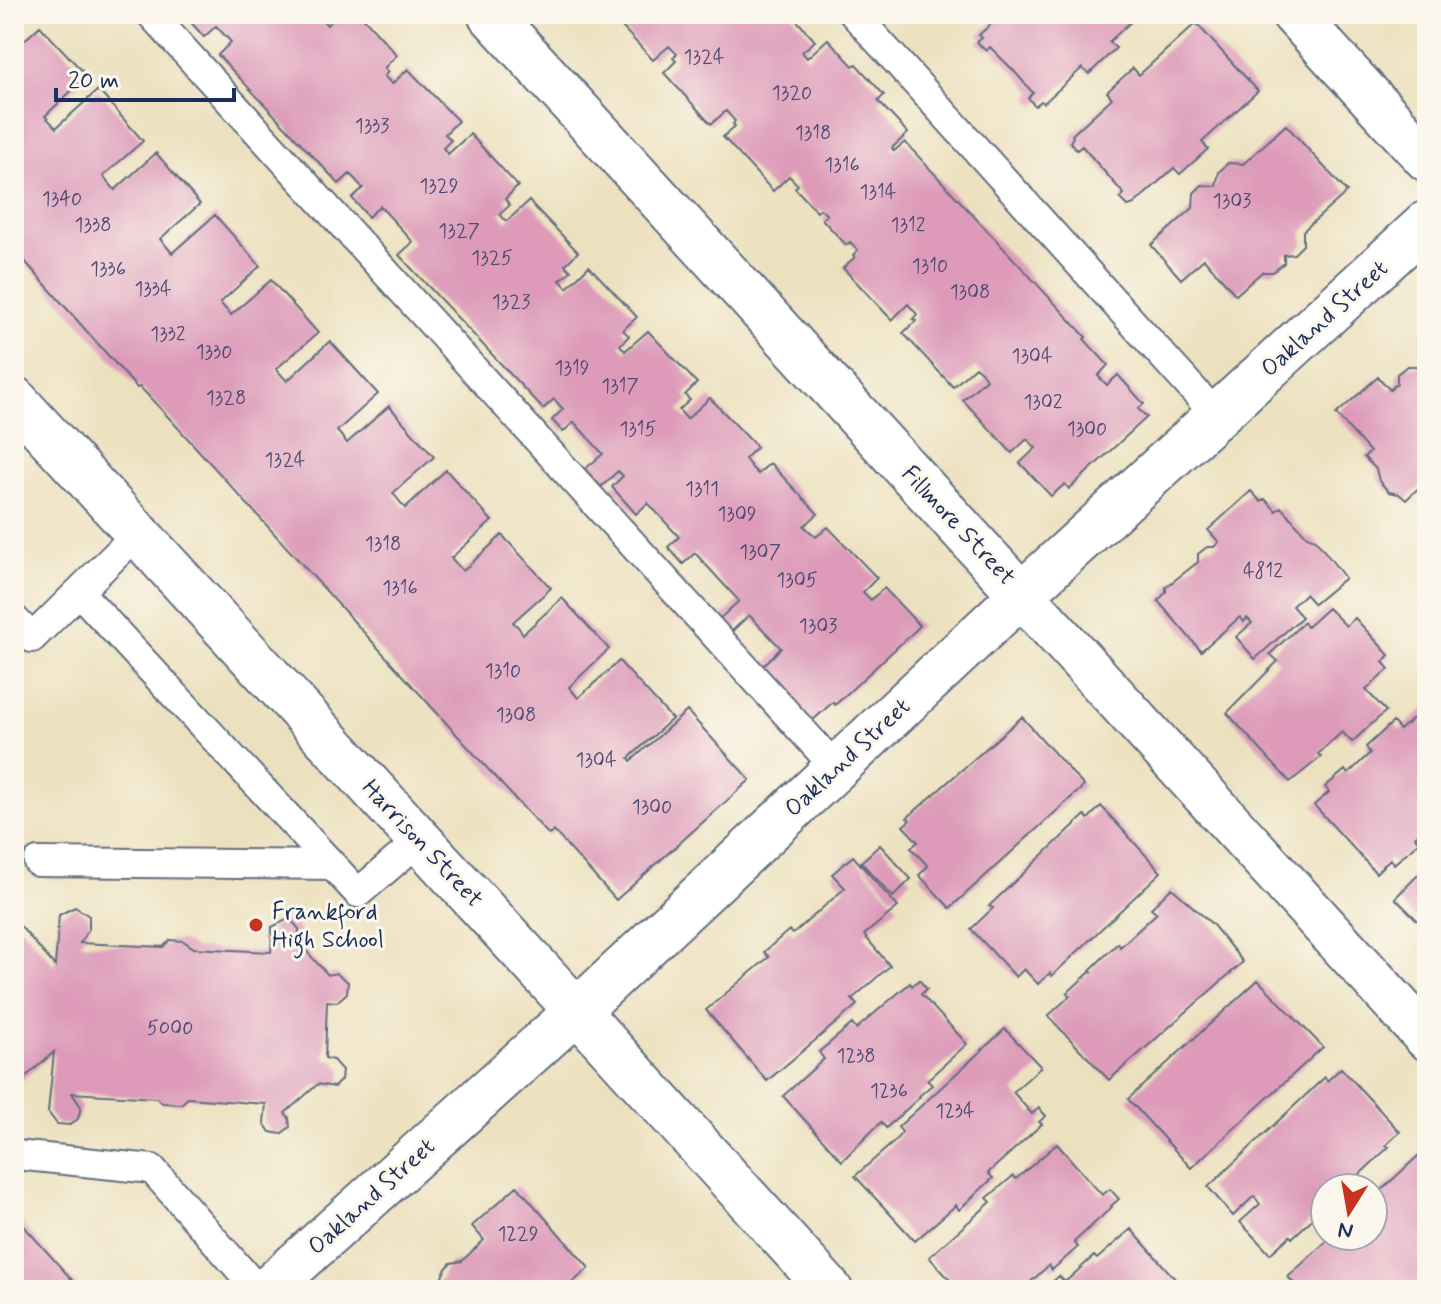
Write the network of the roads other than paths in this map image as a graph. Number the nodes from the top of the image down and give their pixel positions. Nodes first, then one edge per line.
1 (151, 14) edge
2 (490, 14) edge
3 (854, 14) edge
4 (1294, 14) edge
5 (1427, 159) edge
6 (1427, 223) edge
7 (14, 399) edge
8 (1217, 416) junction
9 (138, 533) junction
10 (79, 592) junction
11 (1022, 594) junction
12 (14, 619) edge
13 (836, 768) junction
14 (420, 840) junction
15 (38, 862) dead end
16 (332, 865) junction
17 (577, 1011) junction
18 (1427, 1038) edge
19 (16, 1155) edge
20 (258, 1290) edge
21 (267, 1290) edge
22 (830, 1290) edge

1 - 13 lane
2 - 11 street, Fillmore Street
3 - 8 lane
4 - 5 street
6 - 8 street, Oakland Street
7 - 9 street, Harrison Street
8 - 11 street, Oakland Street
9 - 10 lane
9 - 14 street, Harrison Street
10 - 12 lane
10 - 16 lane
11 - 13 street, Oakland Street
11 - 18 street, Fillmore Street
13 - 17 street, Oakland Street
14 - 16 lane
14 - 17 street, Harrison Street
15 - 16 lane
17 - 21 street, Oakland Street
17 - 22 street, Harrison Street
19 - 20 lane

